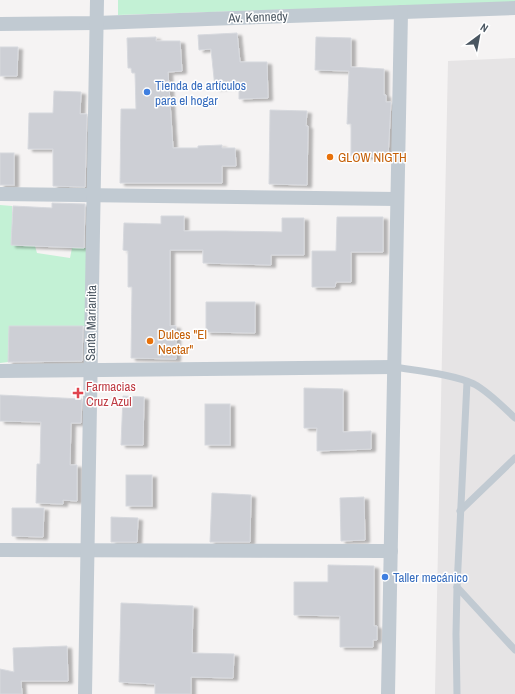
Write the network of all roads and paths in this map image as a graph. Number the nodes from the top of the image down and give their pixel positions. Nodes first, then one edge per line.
1 (97, 0) edge
2 (515, 8) edge
3 (401, 12) junction
4 (96, 23) junction
5 (0, 24) edge
6 (0, 194) edge
7 (93, 194) junction
8 (397, 199) junction
9 (394, 367) junction
10 (0, 371) edge
11 (90, 372) junction
12 (467, 382) junction
13 (515, 418) edge
14 (515, 458) edge
15 (460, 511) junction
16 (0, 550) edge
17 (87, 551) junction
18 (391, 551) junction
19 (457, 587) junction
20 (515, 650) edge
21 (85, 694) edge
22 (388, 694) edge
23 (457, 694) edge

1 - 4 street, Santa Marianita
2 - 3 street, Av. Kennedy
3 - 4 street, Av. Kennedy
3 - 8 street
4 - 5 street, Av. Kennedy
4 - 7 street, Santa Marianita
6 - 7 street
7 - 8 street
7 - 11 street, Santa Marianita
8 - 9 street
9 - 11 street
9 - 12 lane
9 - 18 street
10 - 11 street
11 - 17 street, Santa Marianita
12 - 13 lane
12 - 15 lane
14 - 15 lane
15 - 19 lane
16 - 17 street
17 - 18 street
17 - 21 street, Santa Marianita
18 - 22 street
19 - 20 lane
19 - 23 lane

